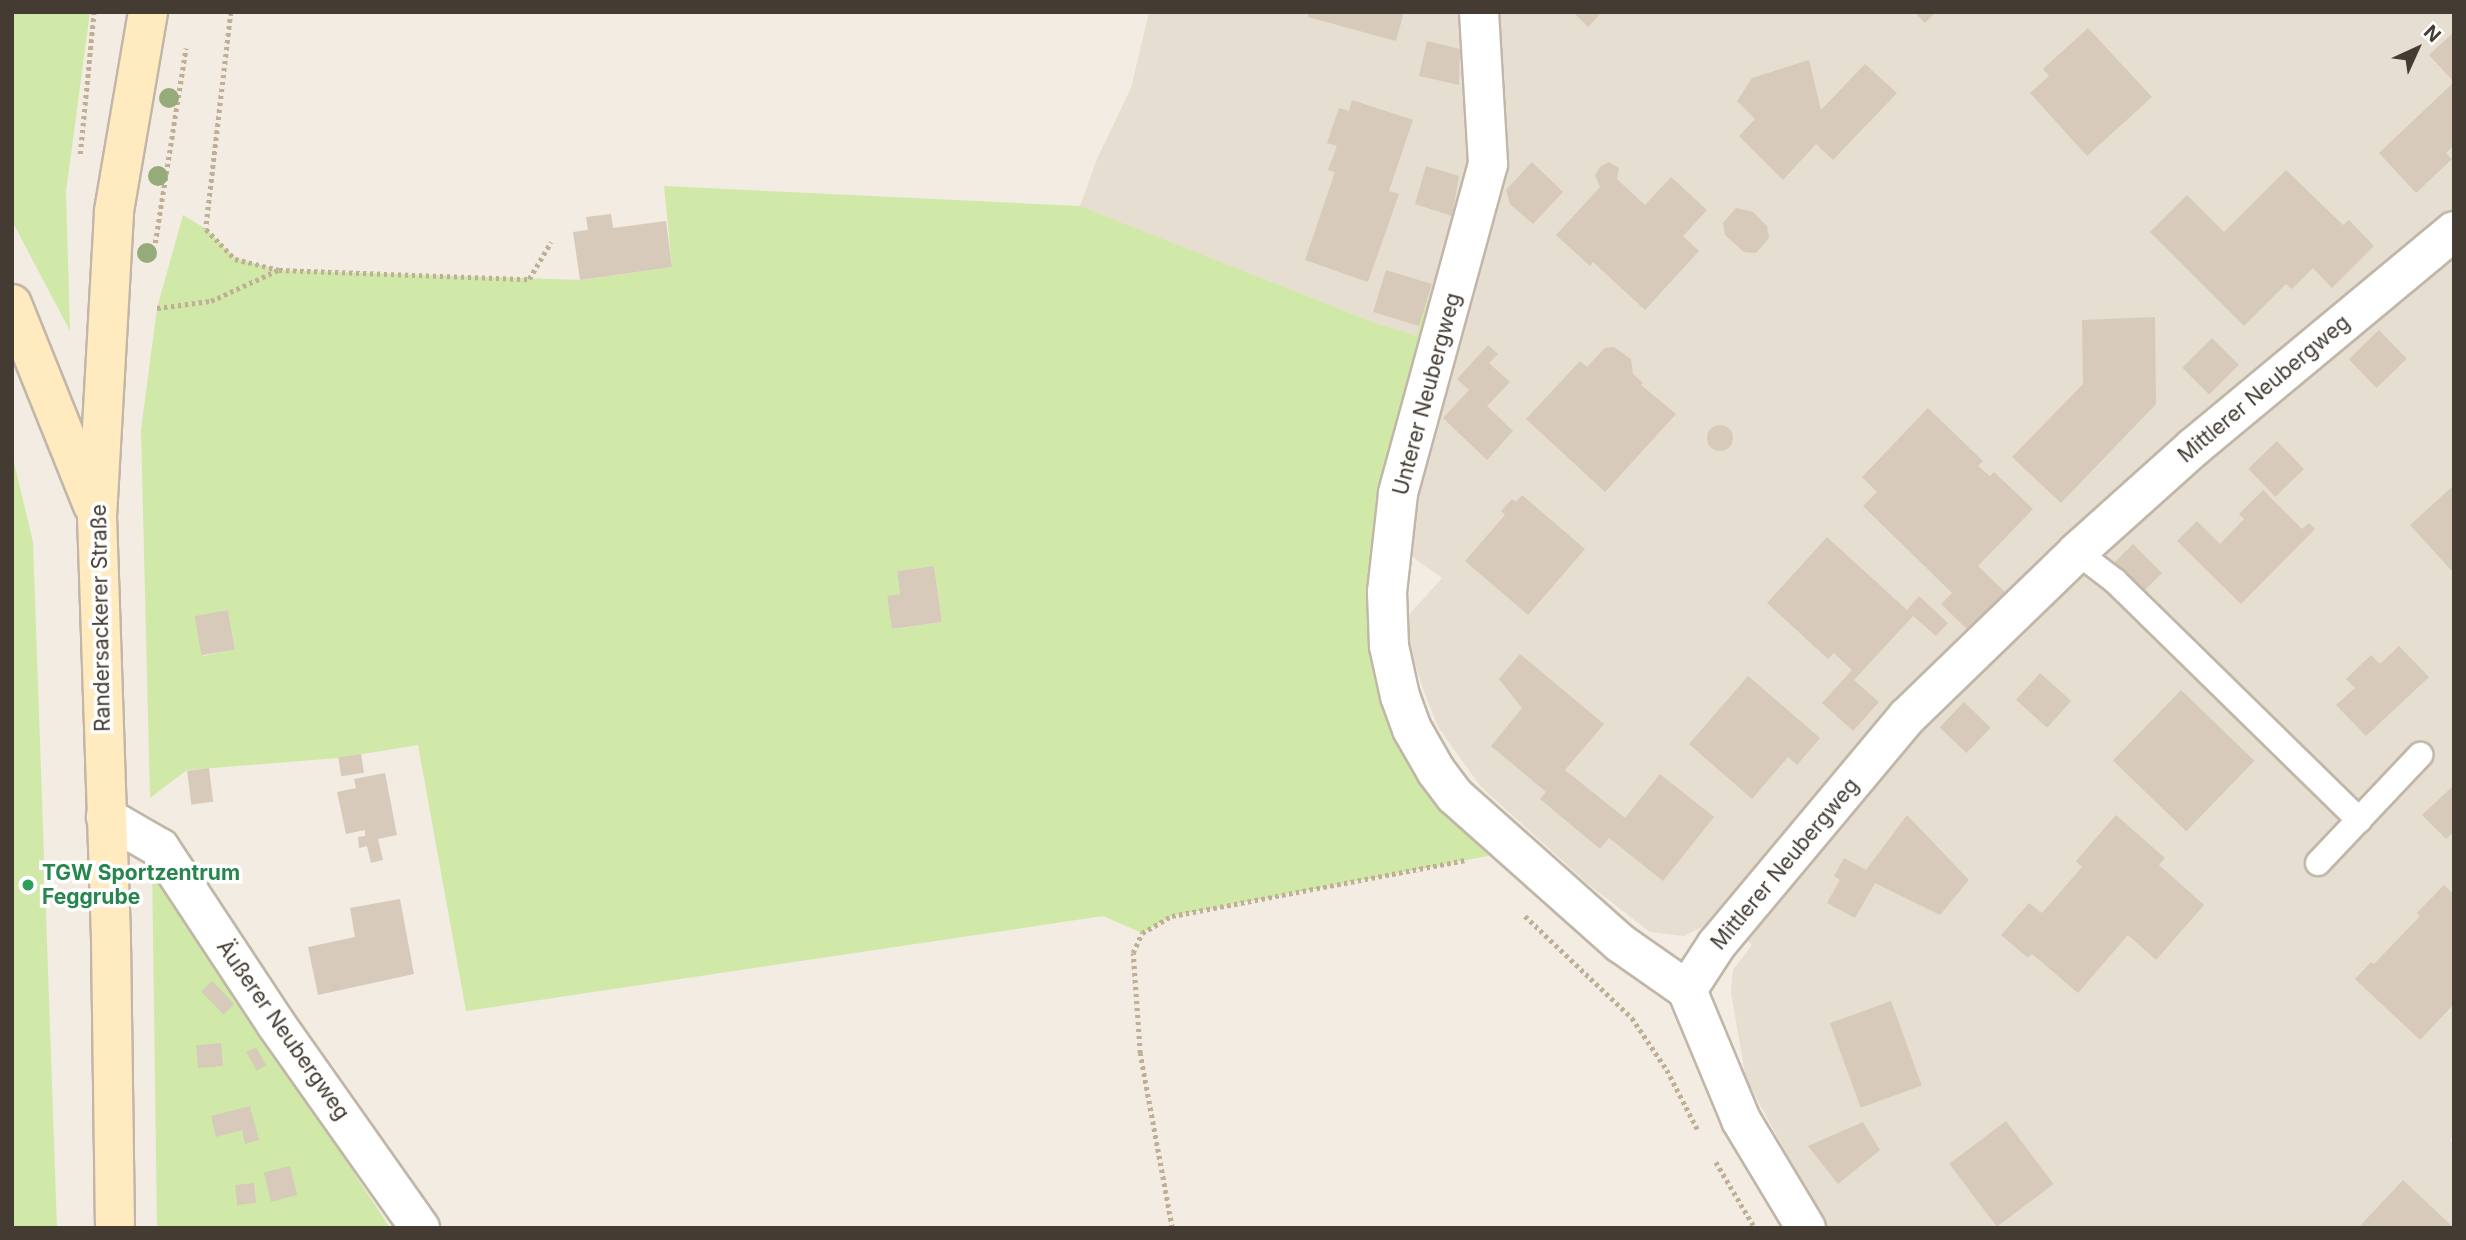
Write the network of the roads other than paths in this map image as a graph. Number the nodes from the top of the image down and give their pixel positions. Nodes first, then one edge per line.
1 (148, 12) edge
2 (1479, 12) edge
3 (2454, 231) edge
4 (12, 304) edge
5 (97, 517) junction
6 (2077, 552) junction
7 (2420, 755) dead end
8 (106, 817) junction
9 (2359, 820) junction
10 (2318, 863) dead end
11 (1687, 990) junction
12 (115, 1228) edge
13 (420, 1228) edge
14 (1807, 1228) edge

1 - 5 main road, Randersackerer Straße
2 - 11 street, Unterer Neubergweg
3 - 6 street, Mittlerer Neubergweg
4 - 5 main road
5 - 8 main road, Randersackerer Straße
6 - 9 lane
6 - 11 street, Mittlerer Neubergweg
7 - 9 lane
8 - 12 main road, Randersackerer Straße
8 - 13 street, Äußerer Neubergweg
9 - 10 lane
11 - 14 street

